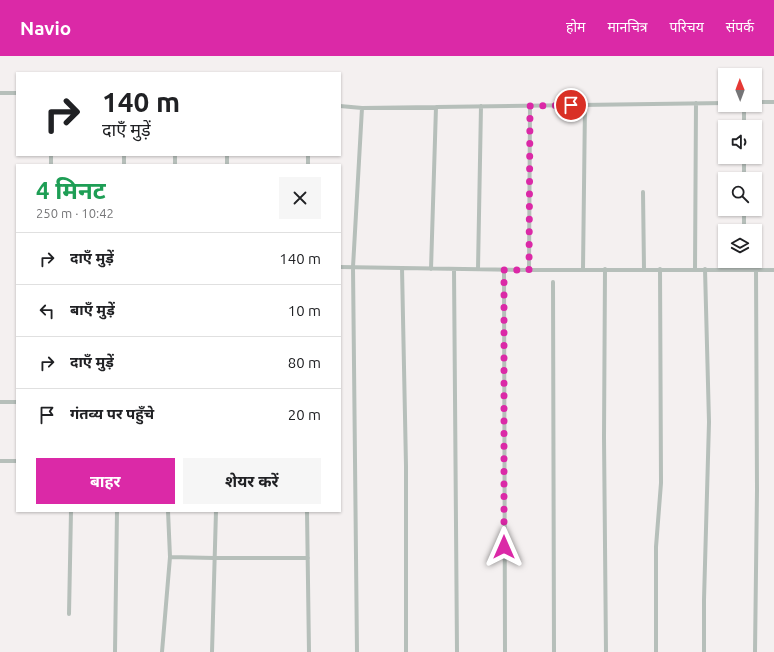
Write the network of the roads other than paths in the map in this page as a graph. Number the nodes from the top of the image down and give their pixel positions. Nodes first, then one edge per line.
1 (0, 93) edge
2 (16, 93) edge
3 (762, 102) edge
4 (774, 102) edge
5 (696, 103) junction
6 (718, 103) edge
7 (585, 105) junction
8 (341, 106) edge
9 (481, 106) junction
10 (530, 106) junction
11 (436, 107) junction
12 (362, 108) junction
13 (644, 192) dead end
14 (341, 267) edge
15 (353, 267) junction
16 (402, 268) junction
17 (431, 269) junction
18 (454, 269) junction
19 (478, 269) junction
20 (583, 269) junction
21 (605, 269) junction
22 (644, 269) junction
23 (660, 269) junction
24 (695, 269) junction
25 (504, 270) junction
26 (529, 270) junction
27 (705, 270) junction
28 (744, 270) joint
29 (756, 270) junction
30 (774, 270) edge
31 (553, 282) dead end
32 (0, 402) edge
33 (16, 402) edge
34 (0, 461) edge
35 (16, 461) edge
36 (71, 512) edge
37 (117, 512) edge
38 (168, 512) edge
39 (216, 512) edge
40 (307, 512) edge
41 (170, 557) junction
42 (214, 558) junction
43 (308, 558) junction
44 (69, 614) dead end
45 (115, 652) edge
46 (162, 652) edge
47 (212, 652) edge
48 (309, 652) edge
49 (358, 652) edge
50 (406, 652) edge
51 (457, 652) edge
52 (505, 652) edge
53 (554, 652) edge
54 (606, 652) edge
55 (656, 652) edge
56 (704, 652) edge
57 (755, 652) edge

1 - 2 street
3 - 4 street
5 - 6 street
5 - 7 street
5 - 24 street
7 - 10 street
7 - 20 street
8 - 12 street
9 - 10 street
9 - 11 street
9 - 19 street
10 - 26 street
11 - 12 street
11 - 17 street
12 - 15 street
13 - 22 street
14 - 15 street
15 - 16 street
15 - 49 street
16 - 17 street
16 - 50 street
17 - 18 street
18 - 19 street
18 - 51 street
19 - 25 street
20 - 21 street
20 - 26 street
21 - 22 street
21 - 54 street
22 - 23 street
23 - 24 street
23 - 55 street
24 - 27 street
25 - 26 street
25 - 52 street
27 - 28 street
27 - 56 street
28 - 29 street
29 - 30 street
29 - 57 street
31 - 53 street
32 - 33 street
34 - 35 street
36 - 44 street
37 - 45 street
38 - 41 street
39 - 42 street
40 - 43 street
41 - 42 street
41 - 46 street
42 - 43 street
42 - 47 street
43 - 48 street

